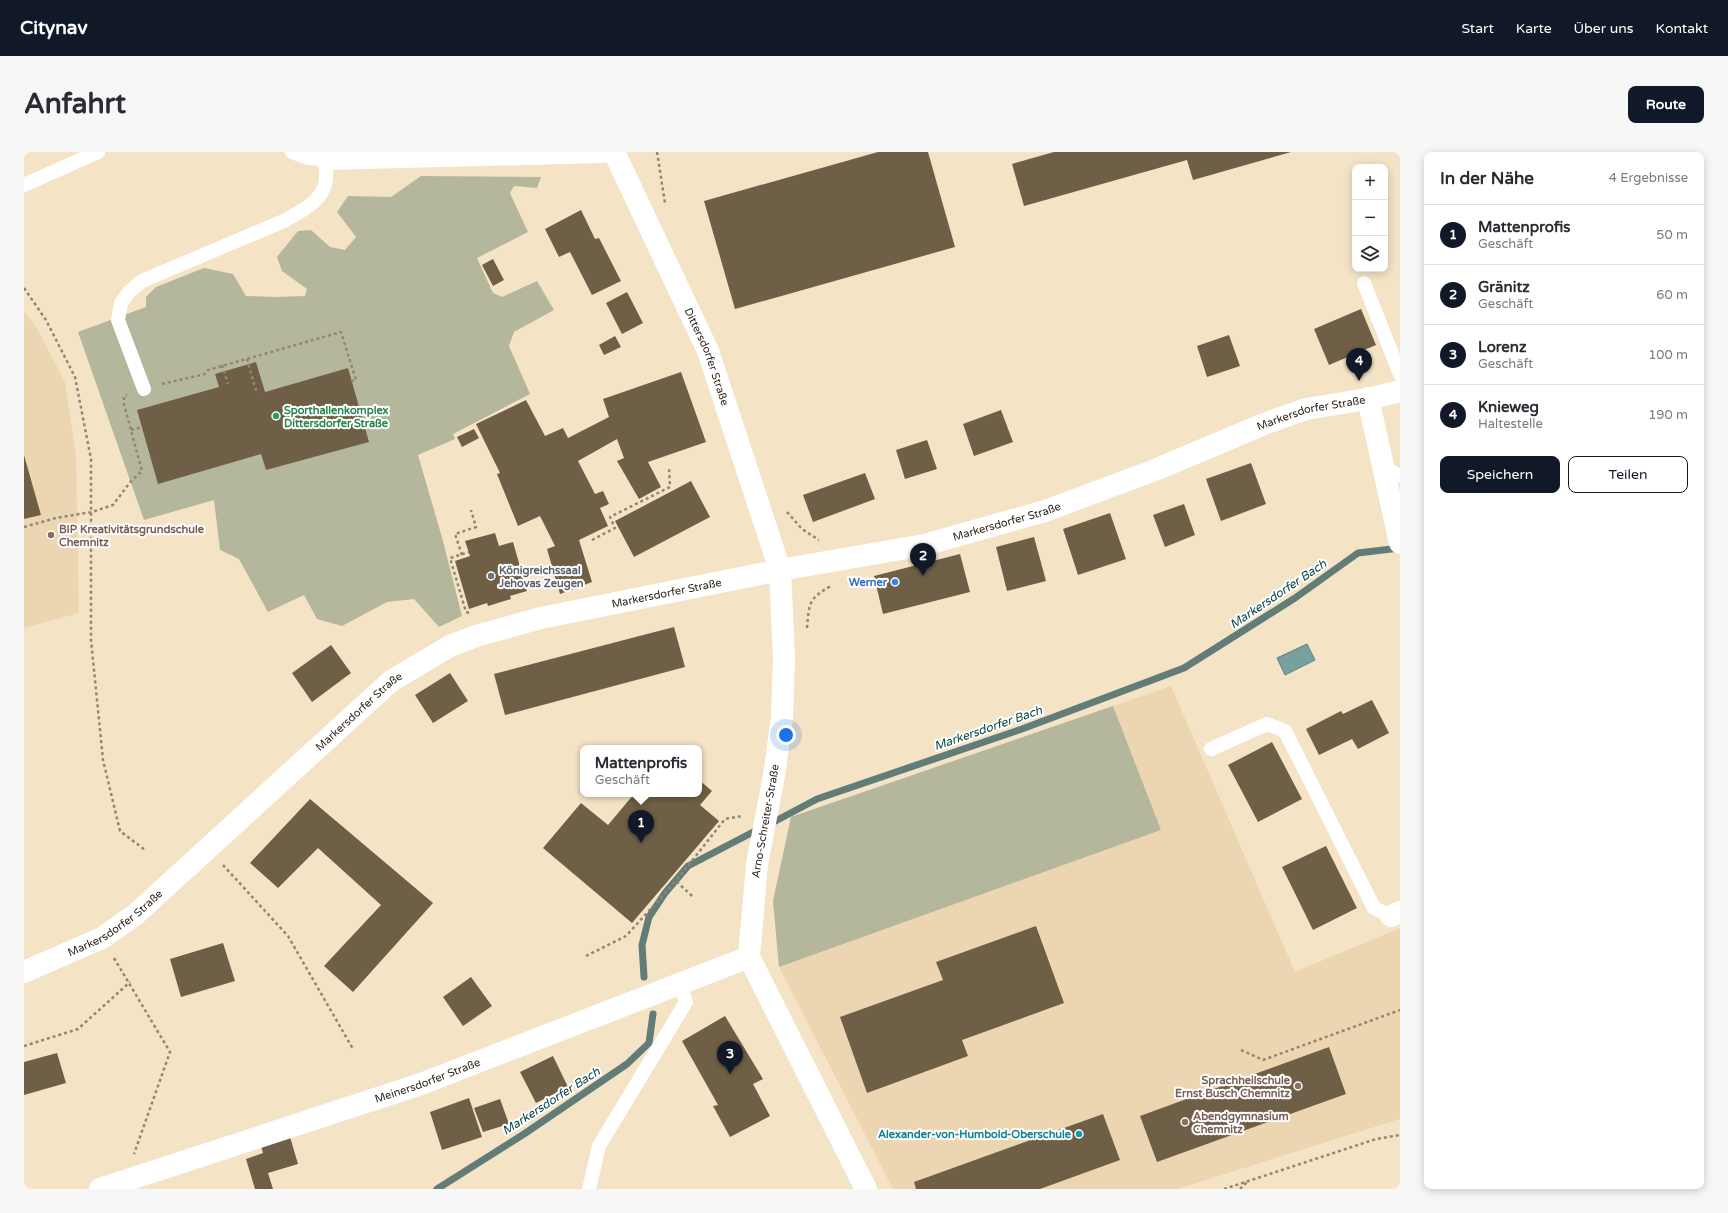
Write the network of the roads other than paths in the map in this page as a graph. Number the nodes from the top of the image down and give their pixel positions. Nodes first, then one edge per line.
1 (98, 152) edge
2 (292, 152) edge
3 (602, 152) edge
4 (614, 152) edge
5 (326, 159) junction
6 (24, 185) edge
7 (1364, 283) dead end
8 (1400, 374) edge
9 (144, 389) road end
10 (1400, 391) edge
11 (1368, 398) junction
12 (1392, 472) edge
13 (1398, 536) edge
14 (780, 570) junction
15 (1211, 749) dead end
16 (1396, 914) edge
17 (749, 957) junction
18 (24, 972) edge
19 (680, 984) junction
20 (126, 1186) edge
21 (100, 1189) edge
22 (590, 1189) edge
23 (866, 1189) edge

1 - 6 lane
2 - 5 lane
3 - 5 street
4 - 14 street, Dittersdorfer Straße
5 - 9 lane
7 - 8 lane
10 - 11 street, Markersdorfer Straße
11 - 12 street
11 - 14 street, Markersdorfer Straße
12 - 13 street
14 - 17 street, Arno-Schreiter-Straße
14 - 18 street, Markersdorfer Straße
15 - 16 lane
17 - 19 street, Meinersdorfer Straße
17 - 23 street
19 - 20 street, Meinersdorfer Straße
19 - 22 lane
20 - 21 street, Meinersdorfer Straße

